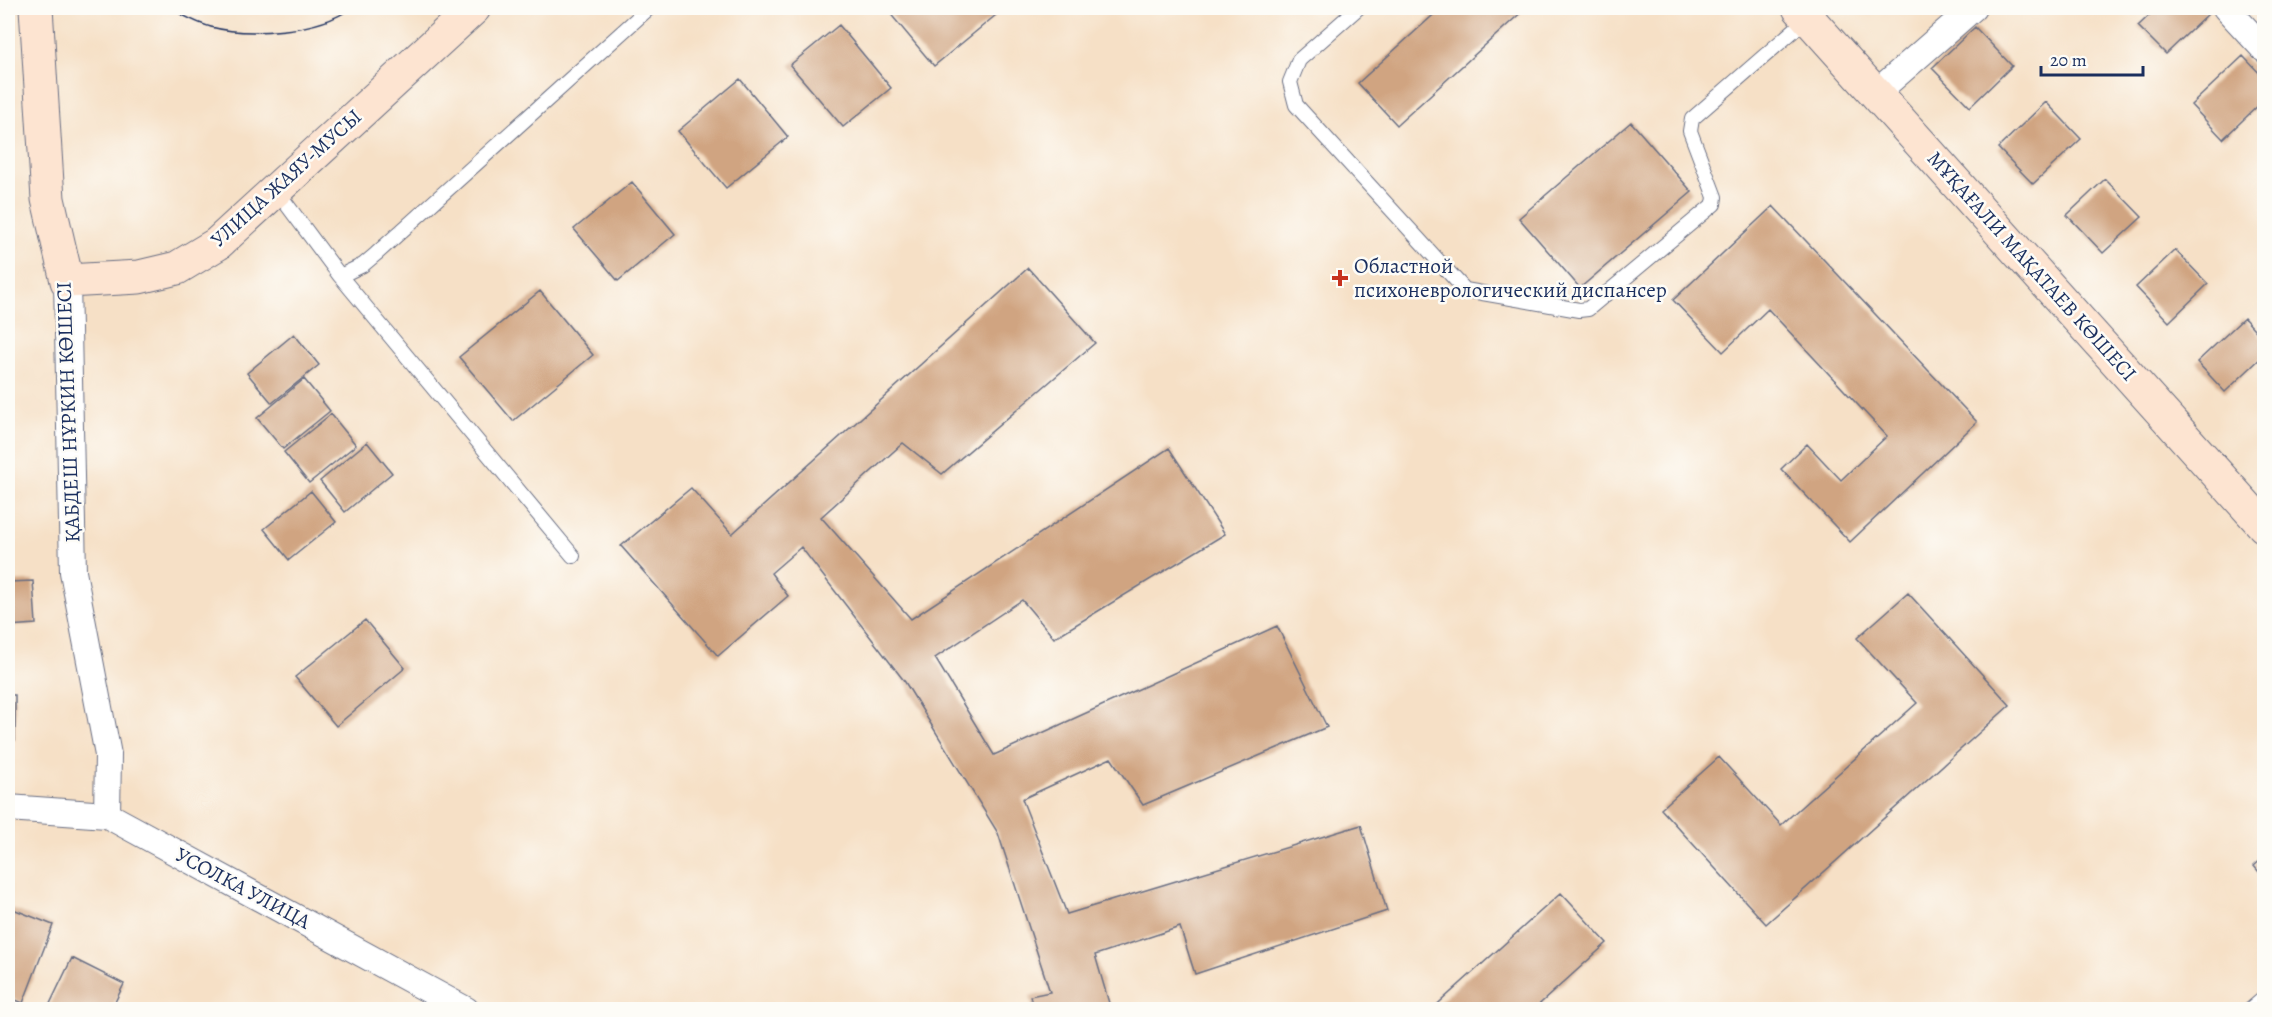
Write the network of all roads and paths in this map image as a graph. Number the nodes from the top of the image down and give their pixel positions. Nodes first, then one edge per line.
1 (36, 8) edge
2 (474, 8) edge
3 (649, 8) edge
4 (1358, 8) edge
5 (1973, 8) edge
6 (2226, 8) edge
7 (1804, 13) edge
8 (2265, 49) edge
9 (1877, 92) junction
10 (276, 190) junction
11 (340, 276) junction
12 (67, 280) junction
13 (2265, 526) edge
14 (573, 556) dead end
15 (8, 807) edge
16 (107, 815) junction
17 (2265, 998) edge
18 (466, 1010) edge
19 (2250, 1010) edge

1 - 12 main road, ҚАБДЕШ НҰРКИН КӨШЕСІ
2 - 10 main road, УЛИЦА ЖАЯУ-МУСЫ
3 - 11 lane
4 - 7 lane
5 - 9 street
6 - 8 street
7 - 9 main road, МҰҚАҒАЛИ МАҚАТАЕВ КӨШЕСІ
9 - 13 main road, МҰҚАҒАЛИ МАҚАТАЕВ КӨШЕСІ
10 - 11 lane
10 - 12 main road, УЛИЦА ЖАЯУ-МУСЫ
11 - 14 lane
12 - 16 street, ҚАБДЕШ НҰРКИН КӨШЕСІ
15 - 16 street, УСОЛКА УЛИЦА
16 - 18 street, УСОЛКА УЛИЦА
17 - 19 lane

